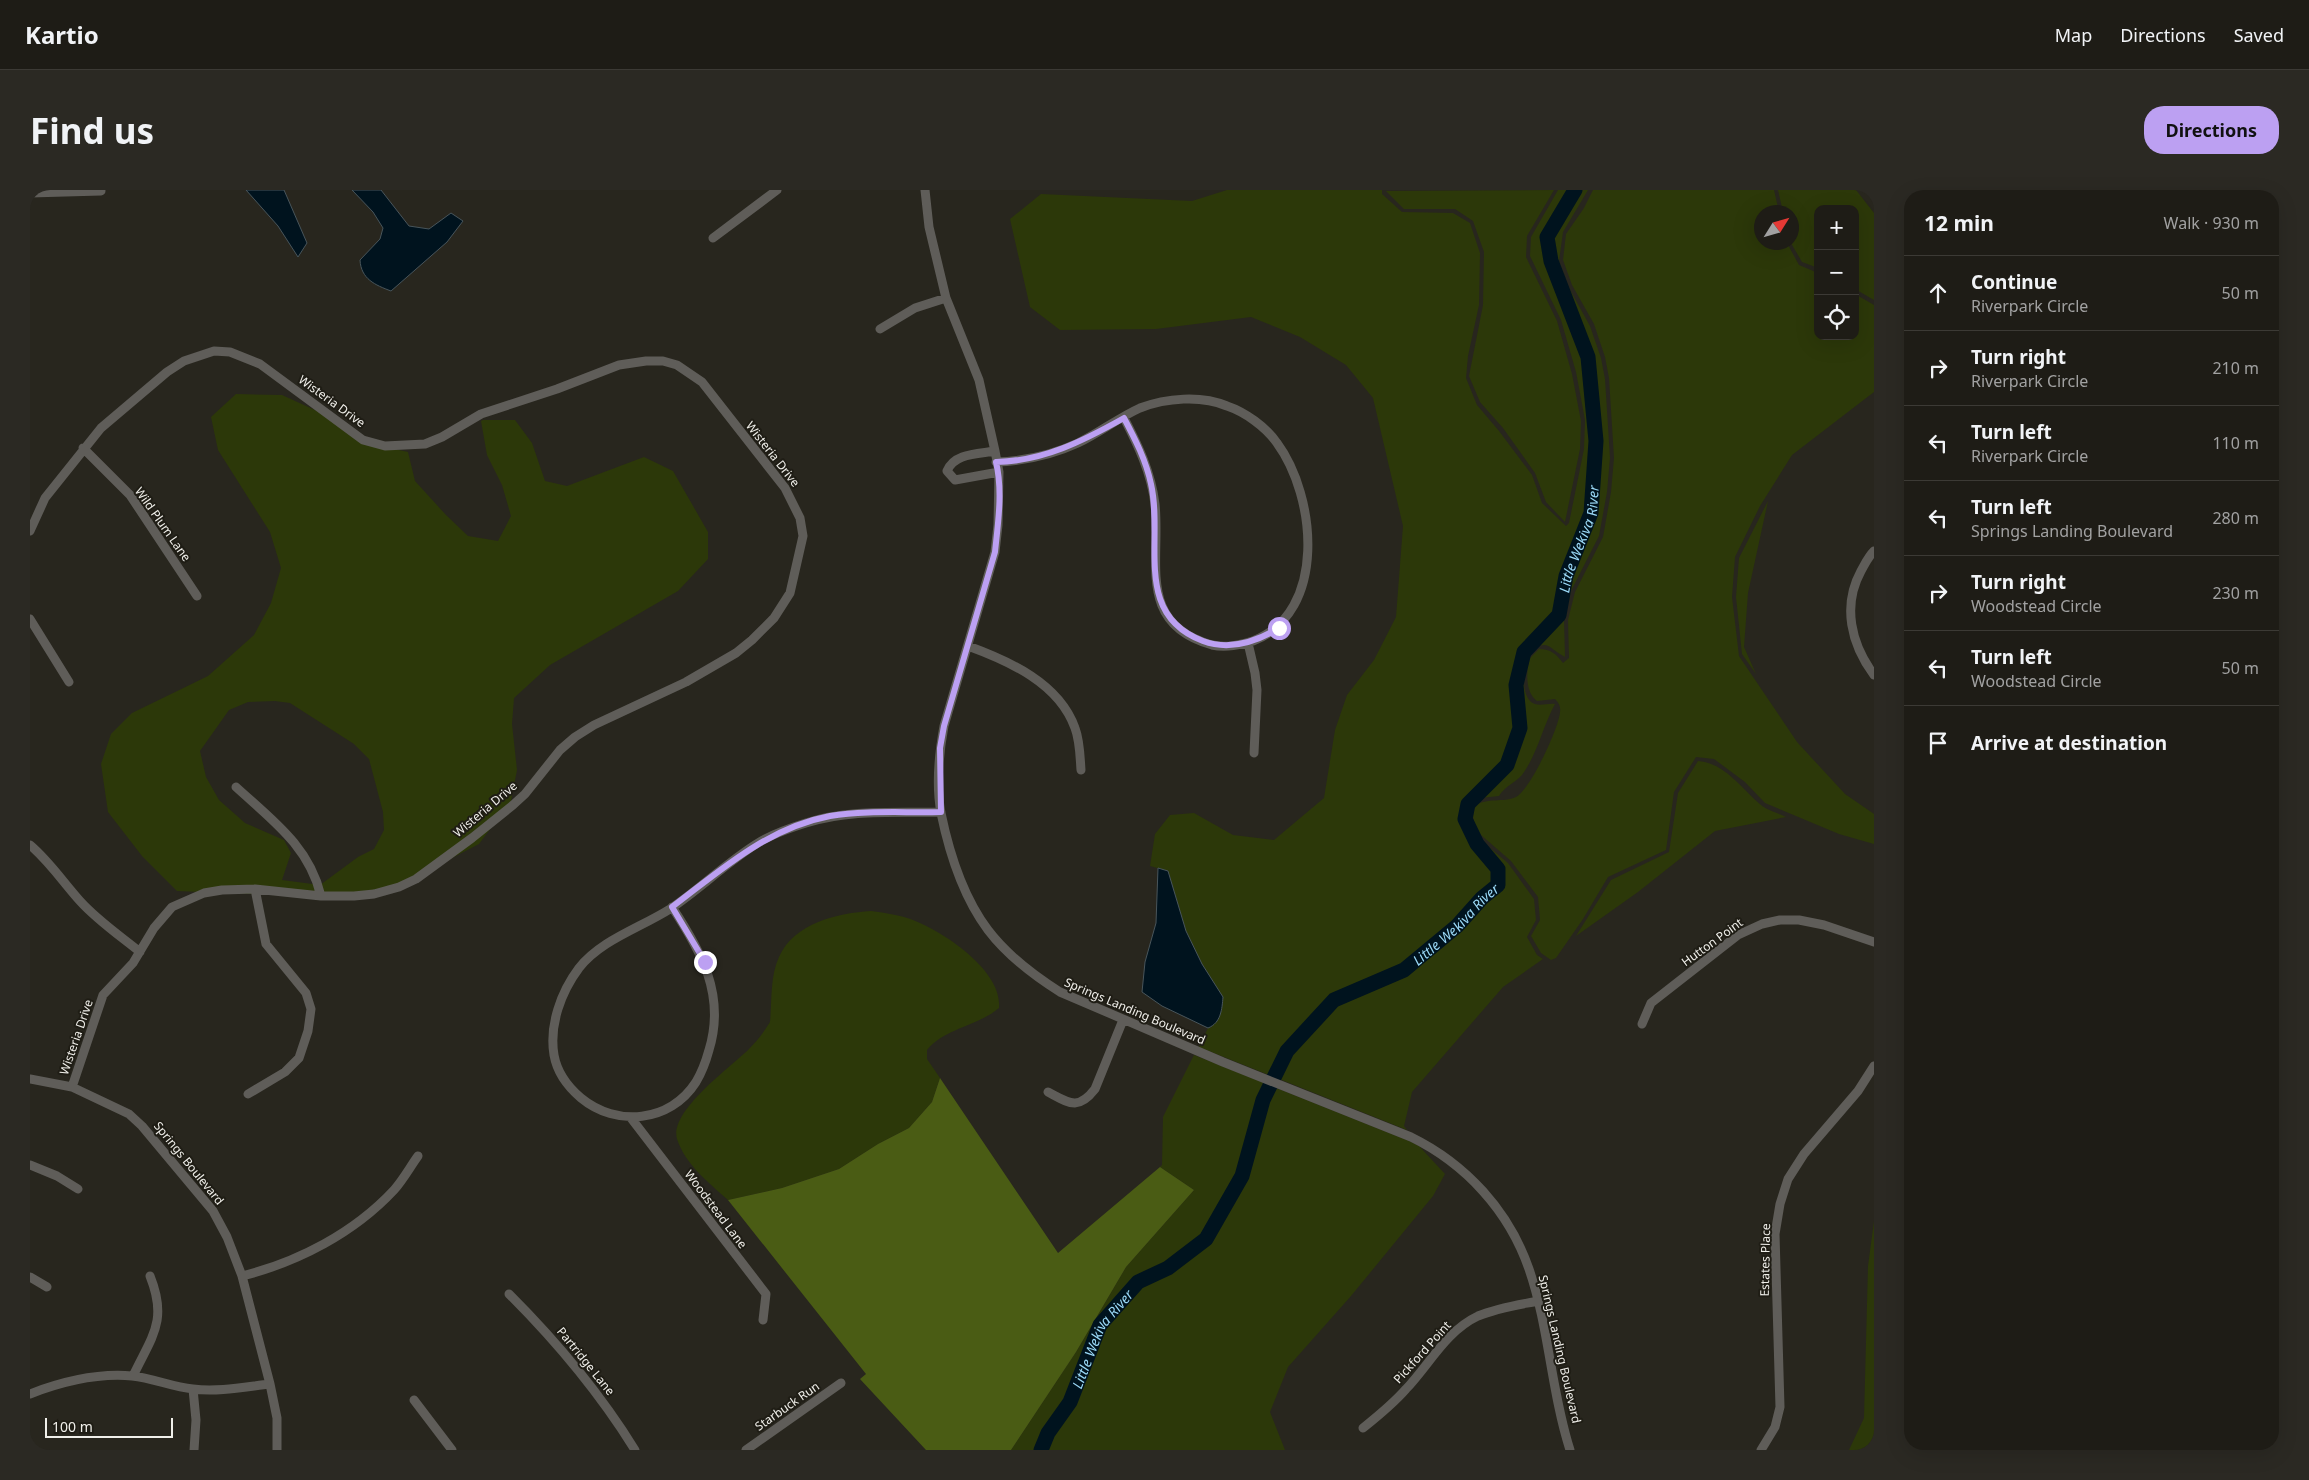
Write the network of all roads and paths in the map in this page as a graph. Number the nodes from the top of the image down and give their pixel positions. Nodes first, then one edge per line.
1 (777, 190) edge
2 (926, 190) edge
3 (101, 191) dead end
4 (30, 192) edge
5 (713, 238) dead end
6 (946, 298) junction
7 (880, 329) dead end
8 (1124, 418) junction
9 (83, 448) junction
10 (995, 451) junction
11 (996, 462) junction
12 (999, 472) junction
13 (30, 531) edge
14 (1874, 551) edge
15 (197, 596) dead end
16 (30, 619) edge
17 (1248, 643) junction
18 (968, 646) junction
19 (1874, 675) edge
20 (69, 682) dead end
21 (1254, 753) dead end
22 (1081, 770) dead end
23 (236, 787) dead end
24 (941, 812) junction
25 (30, 845) edge
26 (255, 889) junction
27 (321, 896) junction
28 (672, 907) junction
29 (1874, 942) edge
30 (140, 952) junction
31 (1123, 1020) junction
32 (1642, 1024) dead end
33 (1874, 1066) edge
34 (30, 1079) edge
35 (72, 1087) junction
36 (1048, 1092) dead end
37 (248, 1094) dead end
38 (631, 1118) junction
39 (418, 1156) dead end
40 (30, 1165) edge
41 (78, 1190) dead end
42 (150, 1276) dead end
43 (242, 1276) junction
44 (30, 1277) edge
45 (47, 1288) dead end
46 (510, 1294) dead end
47 (1538, 1301) junction
48 (763, 1320) dead end
49 (133, 1376) junction
50 (841, 1383) dead end
51 (270, 1384) junction
52 (193, 1389) junction
53 (30, 1394) edge
54 (414, 1400) dead end
55 (1363, 1428) dead end
56 (194, 1450) edge
57 (277, 1450) edge
58 (452, 1450) edge
59 (635, 1450) edge
60 (746, 1450) edge
61 (1570, 1450) edge
62 (1761, 1450) edge

1 - 5 street
2 - 6 street, Springs Landing Boulevard
3 - 4 street
6 - 7 street
6 - 10 street, Springs Landing Boulevard
8 - 11 street
8 - 17 street
8 - 17 street
9 - 13 street, Wisteria Drive
9 - 15 street, Wild Plum Lane
9 - 27 street, Wisteria Drive
10 - 11 street, Springs Landing Boulevard
10 - 12 street
11 - 12 street, Springs Landing Boulevard
12 - 18 street, Springs Landing Boulevard
14 - 19 street
16 - 20 street
17 - 21 street
18 - 22 street
18 - 24 street, Springs Landing Boulevard
23 - 27 street
24 - 28 street
24 - 31 street, Springs Landing Boulevard
25 - 30 street
26 - 27 street, Wisteria Drive
26 - 30 street, Wisteria Drive
26 - 37 street
28 - 38 street
28 - 38 street
29 - 32 street, Hutton Point
30 - 35 street, Wisteria Drive
31 - 36 street
31 - 47 street, Springs Landing Boulevard
33 - 62 street, Estates Place
34 - 35 street, Springs Boulevard
35 - 43 street, Springs Boulevard
38 - 48 street, Woodstead Lane
39 - 43 street
40 - 41 street
42 - 49 street
43 - 51 street, Springs Boulevard
44 - 45 street
46 - 59 street, Partridge Lane
47 - 55 street, Pickford Point
47 - 61 street, Springs Landing Boulevard
49 - 52 street
49 - 53 street
50 - 60 street, Starbuck Run
51 - 52 street
51 - 57 street, Springs Boulevard
52 - 56 street
54 - 58 street

